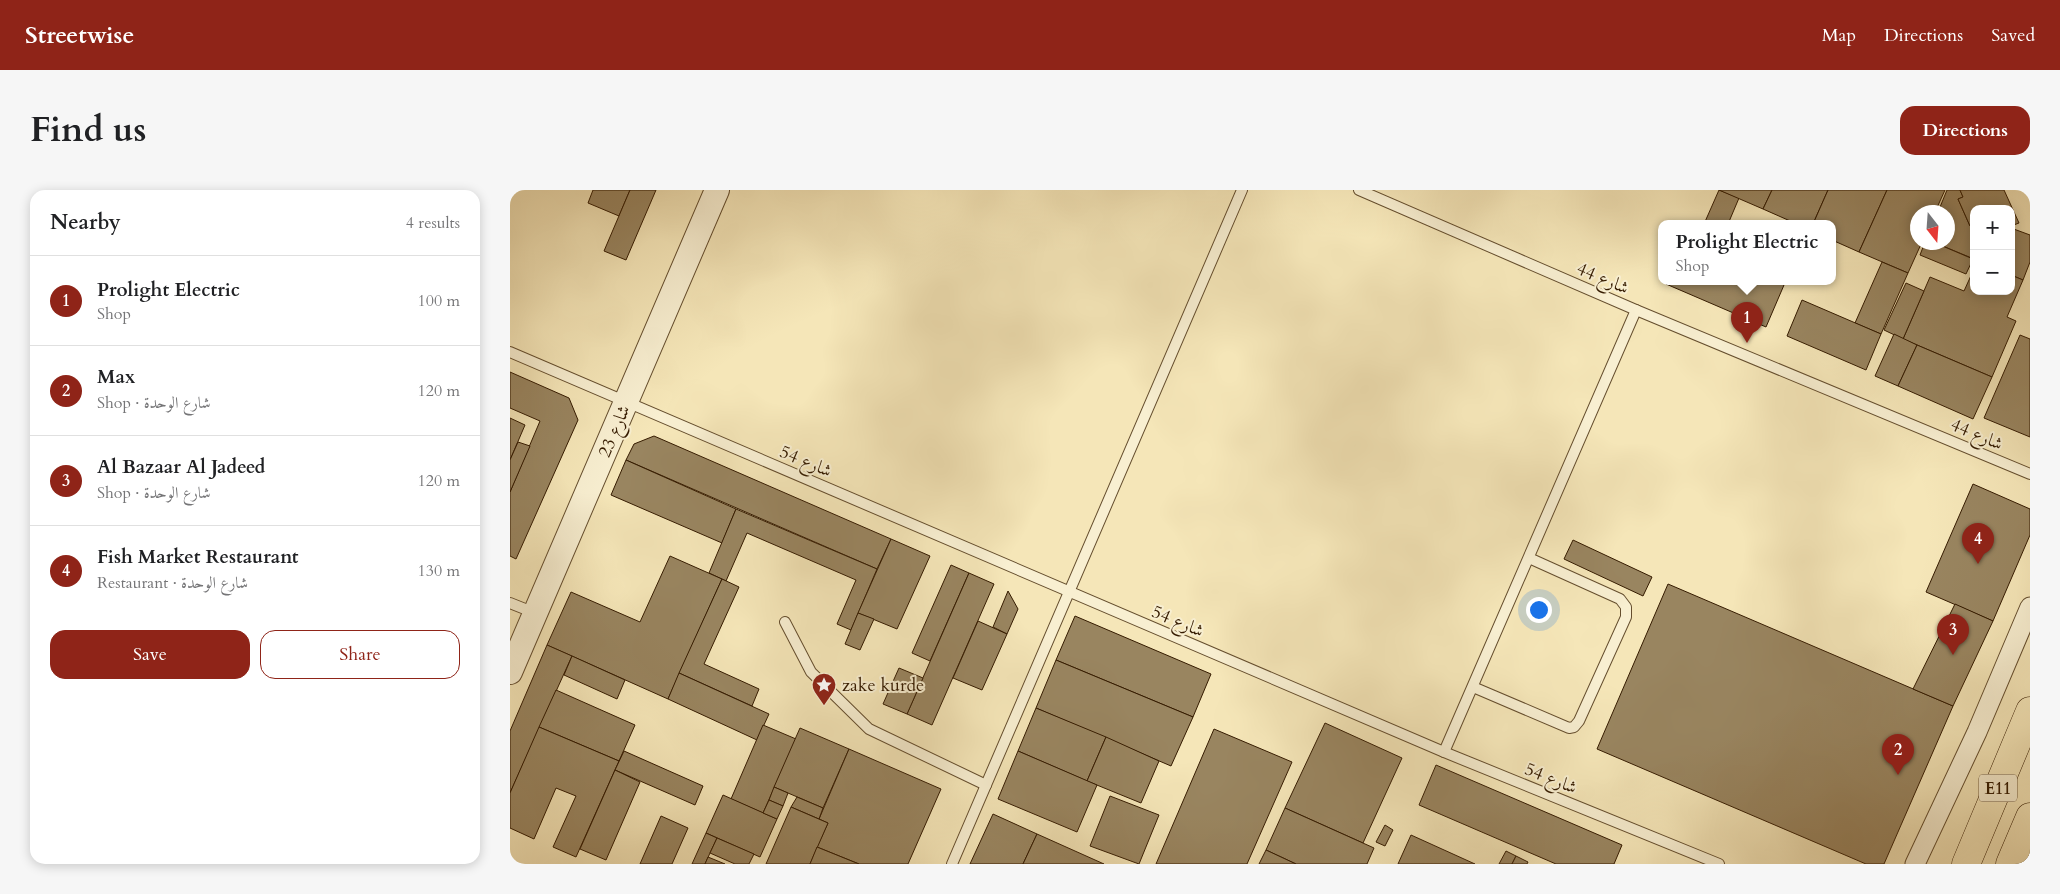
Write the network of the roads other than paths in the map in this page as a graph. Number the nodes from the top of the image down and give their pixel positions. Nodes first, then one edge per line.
1 (718, 190) edge
2 (1242, 190) edge
3 (1359, 190) edge
4 (1636, 310) junction
5 (510, 352) edge
6 (626, 402) junction
7 (2030, 474) edge
8 (1529, 558) junction
9 (1070, 592) junction
10 (510, 603) edge
11 (2030, 607) edge
12 (535, 613) junction
13 (785, 622) dead end
14 (510, 672) edge
15 (1473, 687) junction
16 (2030, 711) edge
17 (1444, 752) junction
18 (986, 785) junction
19 (2030, 817) edge
20 (952, 864) edge
21 (1720, 864) edge
22 (1915, 864) edge
23 (1966, 864) edge
24 (2010, 864) edge

1 - 6 street, شارع 23
2 - 9 lane
3 - 4 lane, شارع 44
4 - 7 lane, شارع 44
4 - 8 lane
5 - 6 lane, شارع 54
6 - 9 lane, شارع 54
6 - 12 street, شارع 23
8 - 15 lane
8 - 15 lane
9 - 17 lane, شارع 54
9 - 18 lane
10 - 12 lane
11 - 22 street
12 - 14 street, شارع 23
13 - 18 lane
15 - 17 lane
16 - 23 highway, E11
17 - 21 lane, شارع 54
18 - 20 lane
19 - 24 highway, E11

